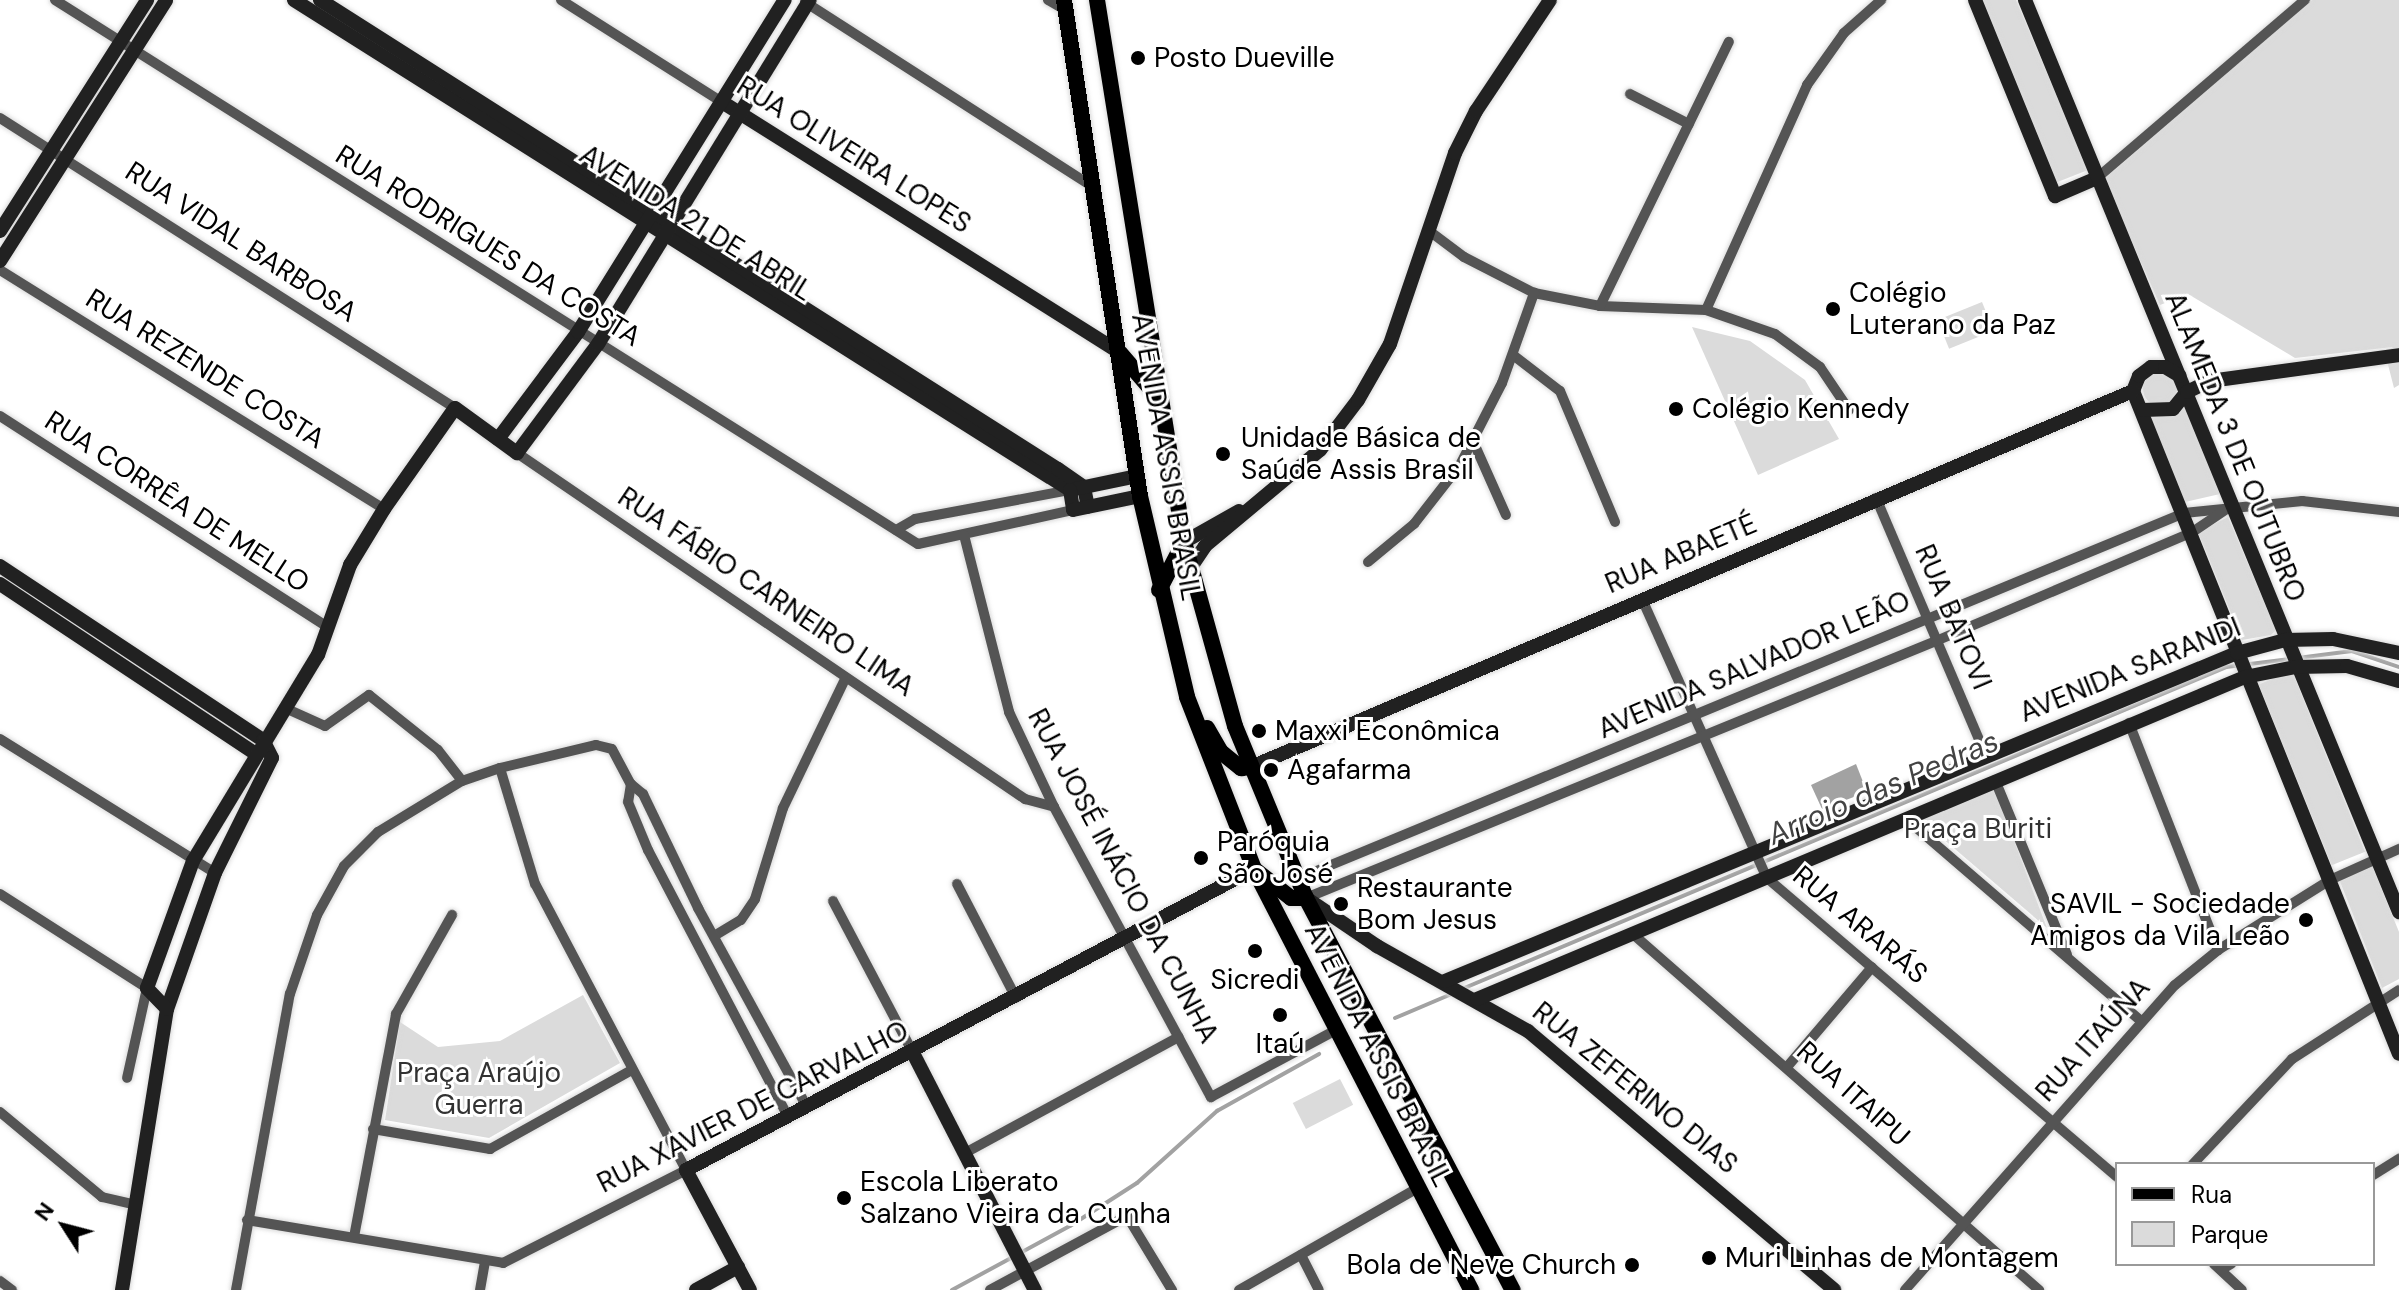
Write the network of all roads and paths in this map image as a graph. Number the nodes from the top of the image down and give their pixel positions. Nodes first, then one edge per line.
1 (55, 0) edge
2 (147, 0) edge
3 (166, 0) edge
4 (294, 0) edge
5 (320, 0) edge
6 (561, 0) edge
7 (785, 0) edge
8 (1048, 0) edge
9 (1097, 0) edge
10 (1550, 0) edge
11 (1881, 0) edge
12 (1975, 0) edge
13 (2025, 0) edge
14 (2305, 0) edge
15 (807, 1) edge
16 (1064, 5) edge
17 (120, 42) junction
18 (1729, 42) dead end
19 (134, 51) junction
20 (424, 72) junction
21 (1630, 94) dead end
22 (722, 102) junction
23 (739, 114) junction
24 (0, 118) edge
25 (1689, 124) junction
26 (59, 155) junction
27 (2097, 178) junction
28 (1096, 189) junction
29 (654, 210) junction
30 (672, 221) junction
31 (645, 225) junction
32 (1428, 230) junction
33 (0, 231) edge
34 (663, 236) junction
35 (0, 261) edge
36 (0, 270) edge
37 (1534, 293) junction
38 (1600, 306) junction
39 (1706, 310) junction
40 (813, 318) junction
41 (578, 332) junction
42 (598, 344) junction
43 (2169, 349) junction
44 (1120, 353) junction
45 (1513, 355) junction
46 (2399, 355) edge
47 (2158, 366) junction
48 (2182, 377) junction
49 (2133, 391) junction
50 (2187, 392) junction
51 (1160, 401) junction
52 (455, 408) junction
53 (1849, 410) dead end
54 (2143, 410) junction
55 (0, 416) edge
56 (498, 439) junction
57 (1473, 441) junction
58 (517, 453) junction
59 (1137, 476) junction
60 (1077, 488) junction
61 (1277, 489) junction
62 (1140, 496) junction
63 (1876, 498) junction
64 (2231, 506) junction
65 (1081, 508) junction
66 (384, 509) junction
67 (2399, 512) edge
68 (2184, 513) junction
69 (1506, 515) dead end
70 (1615, 522) dead end
71 (896, 530) junction
72 (2191, 533) junction
73 (964, 535) junction
74 (1184, 542) junction
75 (1368, 562) dead end
76 (0, 566) edge
77 (1191, 567) junction
78 (0, 584) edge
79 (1159, 590) junction
80 (1642, 599) junction
81 (1926, 619) junction
82 (329, 628) junction
83 (1936, 641) junction
84 (2286, 643) junction
85 (130, 648) junction
86 (2399, 653) edge
87 (121, 661) junction
88 (2240, 664) junction
89 (2295, 664) junction
90 (845, 679) junction
91 (2399, 681) edge
92 (1187, 697) junction
93 (285, 708) junction
94 (1693, 717) junction
95 (2129, 723) junction
96 (1702, 738) junction
97 (0, 739) edge
98 (263, 740) junction
99 (254, 753) junction
100 (1986, 756) junction
101 (1251, 767) junction
102 (500, 768) junction
103 (1995, 780) junction
104 (462, 781) junction
105 (631, 784) junction
106 (1054, 807) junction
107 (1477, 807) junction
108 (1905, 818) junction
109 (1486, 826) junction
110 (664, 842) junction
111 (2399, 849) edge
112 (648, 850) junction
113 (2377, 856) junction
114 (1754, 857) junction
115 (193, 861) junction
116 (1254, 869) junction
117 (215, 873) junction
118 (1765, 875) junction
119 (1297, 879) junction
120 (2330, 880) junction
121 (957, 884) dead end
122 (0, 894) edge
123 (1306, 898) junction
124 (833, 901) dead end
125 (698, 908) junction
126 (2399, 912) edge
127 (452, 915) dead end
128 (681, 917) junction
129 (1634, 935) junction
130 (714, 936) junction
131 (1126, 938) junction
132 (2218, 950) junction
133 (2068, 956) junction
134 (1872, 967) junction
135 (1449, 983) junction
136 (147, 988) junction
137 (2399, 990) edge
138 (1473, 997) junction
139 (1016, 998) junction
140 (2377, 1003) junction
141 (167, 1009) junction
142 (2140, 1020) junction
143 (1334, 1031) junction
144 (1179, 1037) junction
145 (913, 1053) junction
146 (2399, 1054) edge
147 (1787, 1067) junction
148 (632, 1070) junction
149 (127, 1078) dead end
150 (807, 1107) junction
151 (0, 1112) edge
152 (788, 1117) junction
153 (2053, 1120) junction
154 (373, 1129) junction
155 (965, 1153) junction
156 (2399, 1159) edge
157 (2195, 1162) edge
158 (686, 1170) junction
159 (2375, 1174) edge
160 (2115, 1175) edge
161 (1416, 1189) junction
162 (137, 1205) junction
163 (247, 1220) junction
164 (1964, 1225) junction
165 (354, 1237) junction
166 (1487, 1242) junction
167 (1301, 1255) junction
168 (485, 1261) junction
169 (738, 1267) junction
170 (2218, 1267) edge
171 (1024, 1269) junction
172 (0, 1281) edge
173 (12, 1290) edge
174 (122, 1290) edge
175 (236, 1290) edge
176 (480, 1290) edge
177 (696, 1290) edge
178 (750, 1290) edge
179 (990, 1290) edge
180 (1035, 1290) edge
181 (1172, 1290) edge
182 (1239, 1290) edge
183 (1319, 1290) edge
184 (1471, 1290) edge
185 (1513, 1290) edge
186 (1523, 1290) edge
187 (1834, 1290) edge
188 (1905, 1290) edge
189 (2039, 1290) edge
190 (2242, 1290) edge

1 - 17 street, RUA RODRIGUES DA COSTA
2 - 17 street
3 - 19 street
4 - 20 street, AVENIDA 21 DE ABRIL
5 - 20 street, AVENIDA 21 DE ABRIL
6 - 22 street, RUA OLIVEIRA LOPES
7 - 22 street
8 - 16 street
9 - 51 main road, AVENIDA ASSIS BRASIL
10 - 32 street
11 - 39 street
12 - 27 street
13 - 27 street, ALAMEDA 3 DE OUTUBRO
14 - 27 street
15 - 23 street
15 - 28 street
16 - 28 main road, AVENIDA ASSIS BRASIL
17 - 19 street, RUA RODRIGUES DA COSTA
17 - 26 street
18 - 25 street
19 - 26 street
19 - 41 street, RUA RODRIGUES DA COSTA
20 - 29 street, AVENIDA 21 DE ABRIL
20 - 31 street, AVENIDA 21 DE ABRIL
21 - 25 street
22 - 23 street, RUA OLIVEIRA LOPES
22 - 29 street
23 - 30 street
23 - 44 street, RUA OLIVEIRA LOPES
24 - 26 street, RUA VIDAL BARBOSA
25 - 38 street
26 - 33 street
26 - 35 street
26 - 52 street, RUA VIDAL BARBOSA
27 - 43 street, ALAMEDA 3 DE OUTUBRO
28 - 44 main road, AVENIDA ASSIS BRASIL
29 - 30 street, AVENIDA 21 DE ABRIL
29 - 31 street
30 - 34 street
30 - 40 street, AVENIDA 21 DE ABRIL
31 - 34 street, AVENIDA 21 DE ABRIL
31 - 41 street
32 - 37 street
32 - 61 street
34 - 40 street, AVENIDA 21 DE ABRIL
34 - 42 street
36 - 66 street, RUA REZENDE COSTA
37 - 38 street
37 - 45 street
38 - 39 street
39 - 53 street
40 - 60 street, AVENIDA 21 DE ABRIL
41 - 42 street, RUA RODRIGUES DA COSTA
41 - 56 street
42 - 58 street
42 - 71 street, RUA RODRIGUES DA COSTA
43 - 47 street
43 - 48 street, ALAMEDA 3 DE OUTUBRO
44 - 51 main road
44 - 59 main road, AVENIDA ASSIS BRASIL
45 - 57 street
45 - 70 street
46 - 50 street
47 - 48 street
47 - 49 street
48 - 50 street, ALAMEDA 3 DE OUTUBRO
49 - 54 street
49 - 63 street, RUA ABAETÉ
50 - 54 street
50 - 64 street, ALAMEDA 3 DE OUTUBRO
51 - 74 main road, AVENIDA ASSIS BRASIL
52 - 56 street, RUA FÁBIO CARNEIRO LIMA
52 - 66 street
54 - 68 street
55 - 82 street, RUA CORRÊA DE MELLO
56 - 58 street, RUA FÁBIO CARNEIRO LIMA
57 - 69 street
57 - 75 street
58 - 90 street, RUA FÁBIO CARNEIRO LIMA
59 - 60 street
59 - 62 main road, AVENIDA ASSIS BRASIL
60 - 65 street
60 - 71 street
61 - 74 street
61 - 77 street
62 - 65 street
62 - 79 main road, AVENIDA ASSIS BRASIL
63 - 80 street, RUA ABAETÉ
63 - 81 street, RUA BATOVI
64 - 67 street, AVENIDA SALVADOR LEÃO
64 - 68 street, AVENIDA SALVADOR LEÃO
64 - 72 street, AVENIDA SALVADOR LEÃO
64 - 84 street, ALAMEDA 3 DE OUTUBRO
65 - 73 street, RUA RODRIGUES DA COSTA
66 - 82 street
68 - 72 street
68 - 81 street, AVENIDA SALVADOR LEÃO
71 - 73 street, RUA RODRIGUES DA COSTA
72 - 83 street, AVENIDA SALVADOR LEÃO
72 - 88 street
73 - 106 street, RUA JOSÉ INÁCIO DA CUNHA
74 - 77 main road, AVENIDA ASSIS BRASIL
74 - 79 main road
76 - 85 street
77 - 101 main road, AVENIDA ASSIS BRASIL
78 - 87 street
79 - 92 main road, AVENIDA ASSIS BRASIL
80 - 94 street, RUA ARARÁS
80 - 101 street, RUA ABAETÉ
81 - 83 street, RUA BATOVI
81 - 94 street, AVENIDA SALVADOR LEÃO
82 - 93 street
83 - 96 street, AVENIDA SALVADOR LEÃO
83 - 100 street, RUA BATOVI
84 - 86 street, AVENIDA SARANDI
84 - 88 street, AVENIDA SARANDI
84 - 89 street, ALAMEDA 3 DE OUTUBRO
85 - 87 street
85 - 98 street
87 - 99 street
88 - 89 street, AVENIDA SARANDI
88 - 95 street, AVENIDA SARANDI
88 - 100 street, AVENIDA SARANDI
88 - 120 street
89 - 91 street, AVENIDA SARANDI
89 - 113 street, ALAMEDA 3 DE OUTUBRO
90 - 106 street, RUA FÁBIO CARNEIRO LIMA
90 - 130 street
92 - 101 main road
92 - 116 main road, AVENIDA ASSIS BRASIL
93 - 98 street
93 - 104 street
94 - 96 street, RUA ARARÁS
94 - 107 street, AVENIDA SALVADOR LEÃO
95 - 103 street, AVENIDA SARANDI
95 - 132 street
96 - 109 street, AVENIDA SALVADOR LEÃO
96 - 114 street, RUA ARARÁS
97 - 115 street
98 - 99 street
98 - 117 street
99 - 115 street
100 - 114 street, AVENIDA SARANDI
101 - 119 main road, AVENIDA ASSIS BRASIL
102 - 104 street
102 - 105 street
102 - 148 street
103 - 108 street, AVENIDA SARANDI
103 - 133 street
104 - 163 street
105 - 110 street
105 - 112 street
106 - 131 street, RUA JOSÉ INÁCIO DA CUNHA
107 - 109 street
107 - 119 street, AVENIDA SALVADOR LEÃO
108 - 118 street, AVENIDA SARANDI
108 - 133 street
109 - 123 street, AVENIDA SALVADOR LEÃO
110 - 112 street
110 - 125 street
111 - 113 street, RUA ITAÚNA
112 - 128 street
113 - 120 street, RUA ITAÚNA
113 - 126 street, ALAMEDA 3 DE OUTUBRO
114 - 118 street, RUA ARARÁS
114 - 135 street, AVENIDA SARANDI
115 - 117 street
115 - 136 street
116 - 123 main road
116 - 131 street, RUA XAVIER DE CARVALHO
116 - 143 main road, AVENIDA ASSIS BRASIL
117 - 141 street
118 - 129 street, AVENIDA SARANDI
118 - 134 street, RUA ARARÁS
119 - 123 main road, AVENIDA ASSIS BRASIL
120 - 132 street, RUA ITAÚNA
120 - 140 street
121 - 139 street
122 - 136 street
123 - 135 street, RUA ZEFERINO DIAS
123 - 166 main road, AVENIDA ASSIS BRASIL
124 - 145 street
125 - 128 street
125 - 130 street
127 - 154 street
128 - 152 street
129 - 138 street, AVENIDA SARANDI
129 - 147 street, RUA ITAIPU
130 - 150 street
131 - 139 street, RUA XAVIER DE CARVALHO
131 - 144 street, RUA JOSÉ INÁCIO DA CUNHA
132 - 142 street, RUA ITAÚNA
133 - 142 street
134 - 147 street
134 - 153 street, RUA ARARÁS
135 - 138 street, RUA ZEFERINO DIAS
136 - 141 street
136 - 149 street
137 - 140 street
138 - 187 street, RUA ZEFERINO DIAS
139 - 145 street, RUA XAVIER DE CARVALHO
140 - 146 street
140 - 157 street
141 - 162 street
142 - 153 street, RUA ITAÚNA
143 - 144 street, RUA JOSÉ INÁCIO DA CUNHA
143 - 161 main road, AVENIDA ASSIS BRASIL
144 - 155 street
145 - 150 street, RUA XAVIER DE CARVALHO
145 - 155 street
147 - 164 street, RUA ITAIPU
148 - 154 street
148 - 158 street
150 - 152 street, RUA XAVIER DE CARVALHO
151 - 162 street
152 - 158 street, RUA XAVIER DE CARVALHO
153 - 160 street, RUA ARARÁS
153 - 164 street, RUA ITAÚNA
154 - 165 street
155 - 171 street
156 - 159 street
158 - 168 street, RUA XAVIER DE CARVALHO
158 - 169 street
161 - 167 street
161 - 184 main road, AVENIDA ASSIS BRASIL
162 - 174 street
163 - 165 street, RUA XAVIER DE CARVALHO
163 - 175 street
164 - 188 street, RUA ITAÚNA
164 - 189 street, RUA ITAIPU
165 - 168 street, RUA XAVIER DE CARVALHO
166 - 185 main road, AVENIDA ASSIS BRASIL
166 - 186 street, AVENIDA ASSIS BRASIL
167 - 182 street
167 - 183 street
168 - 176 street
169 - 177 street
169 - 178 street
170 - 190 street
171 - 179 street
171 - 180 street
171 - 181 street
172 - 173 street

